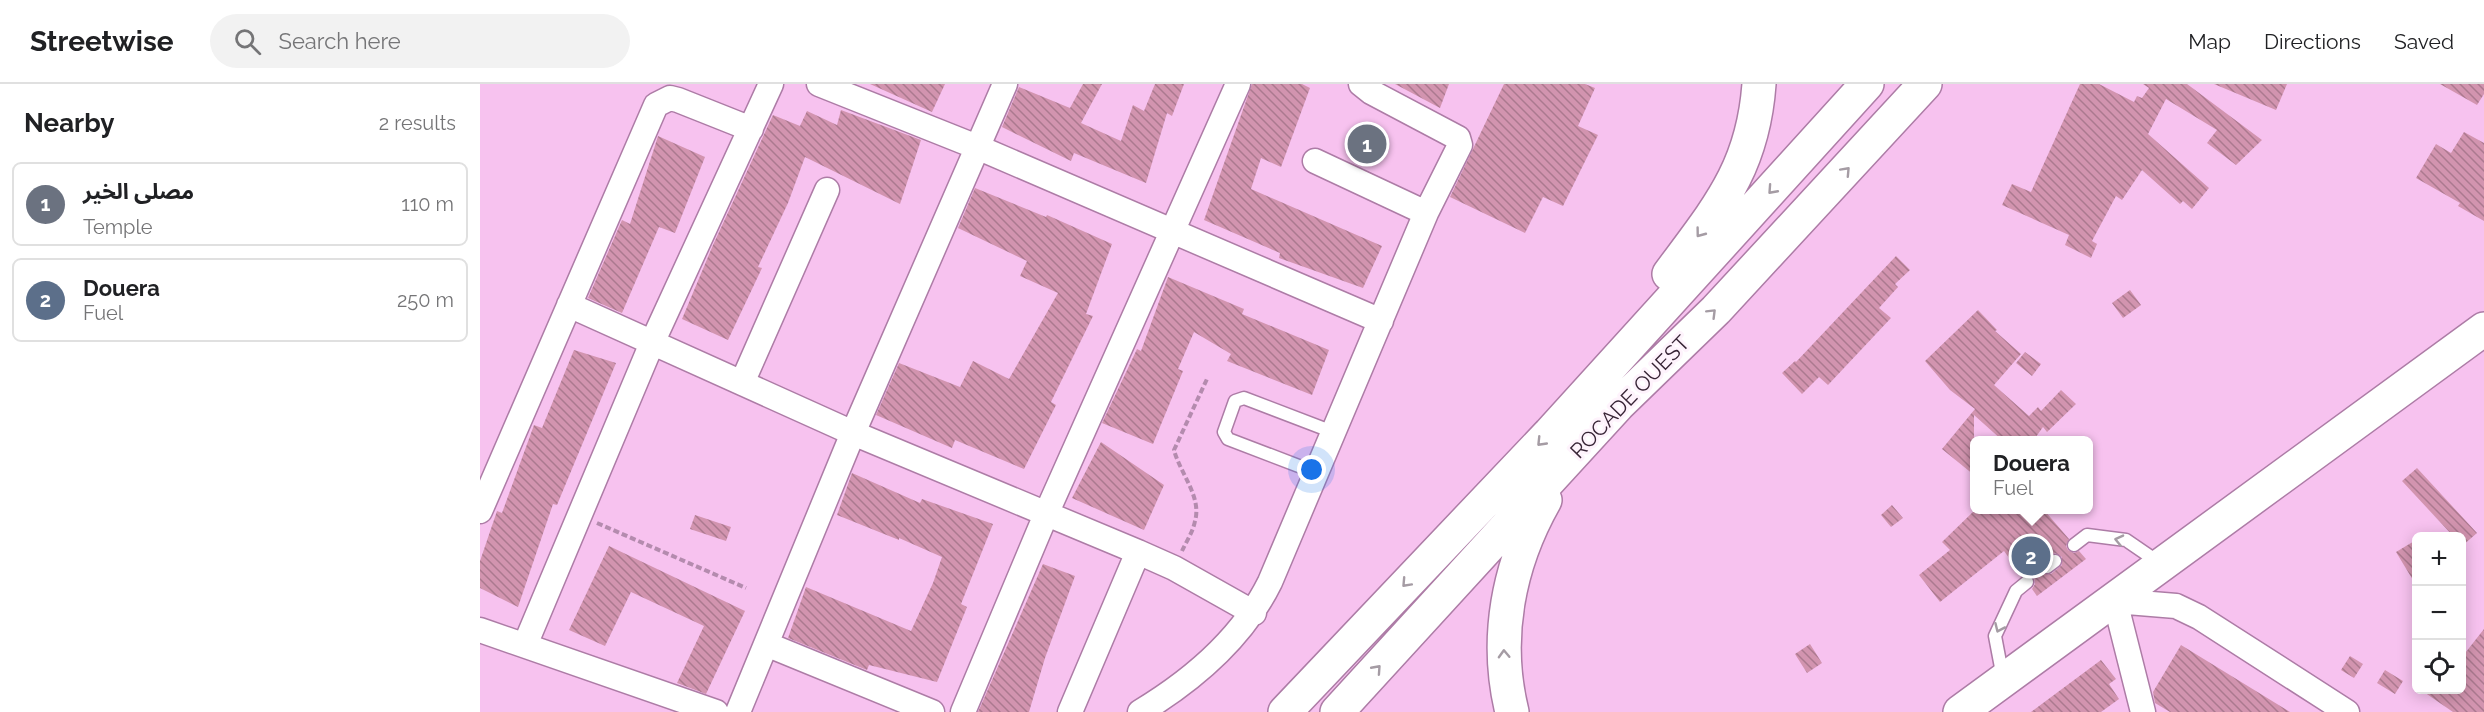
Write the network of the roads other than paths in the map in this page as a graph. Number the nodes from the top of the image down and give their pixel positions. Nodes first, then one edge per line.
1 (771, 84) edge
2 (819, 84) edge
3 (1005, 84) edge
4 (1238, 84) edge
5 (1361, 84) edge
6 (1759, 84) edge
7 (1867, 84) edge
8 (1925, 84) edge
9 (859, 92) edge
10 (751, 129) junction
11 (977, 147) junction
12 (1315, 161) dead end
13 (827, 190) dead end
14 (1426, 213) junction
15 (1171, 231) junction
16 (568, 305) junction
17 (1381, 321) junction
18 (2484, 329) edge
19 (652, 343) junction
20 (742, 383) junction
21 (1564, 417) junction
22 (1334, 432) junction
23 (853, 433) junction
24 (1570, 457) junction
25 (1317, 473) junction
26 (480, 511) edge
27 (1047, 512) junction
28 (2074, 545) dead end
29 (1138, 552) junction
30 (2162, 564) junction
31 (2027, 582) dead end
32 (2115, 601) junction
33 (1254, 613) junction
34 (480, 630) edge
35 (766, 644) junction
36 (525, 645) junction
37 (2003, 680) junction
38 (716, 712) edge
39 (738, 712) edge
40 (932, 712) edge
41 (963, 712) edge
42 (1070, 712) edge
43 (1140, 712) edge
44 (1285, 712) edge
45 (1337, 712) edge
46 (1512, 712) edge
47 (1960, 712) edge
48 (2143, 712) edge
49 (2348, 712) edge

1 - 10 street
2 - 9 street
3 - 11 street
4 - 15 street
5 - 14 street
6 -> 21 main road
7 -> 21 main road, ROCADE OUEST
24 -> 8 main road, ROCADE OUEST
9 - 11 street
10 - 16 street
10 - 19 street
11 - 15 street
11 - 23 street
12 - 14 street
13 - 20 street
14 - 17 street
15 - 17 street
15 - 27 street
16 - 19 street
16 - 26 street
17 - 22 street
18 - 30 main road
19 - 20 street
19 - 36 street
20 - 23 street
21 -> 44 main road, ROCADE OUEST
22 - 25 street
22 - 25 lane
23 - 27 street
23 - 35 street
45 -> 24 main road, ROCADE OUEST
46 -> 24 main road
25 - 33 street
27 - 29 street
27 - 41 street
30 -> 28 lane
29 - 33 street
29 - 42 street
30 - 32 main road
31 -> 37 lane
32 - 37 main road
32 - 48 street
32 - 49 street
33 - 43 street
34 - 36 street
35 - 39 street
35 - 40 street
36 - 38 street
37 - 47 main road

